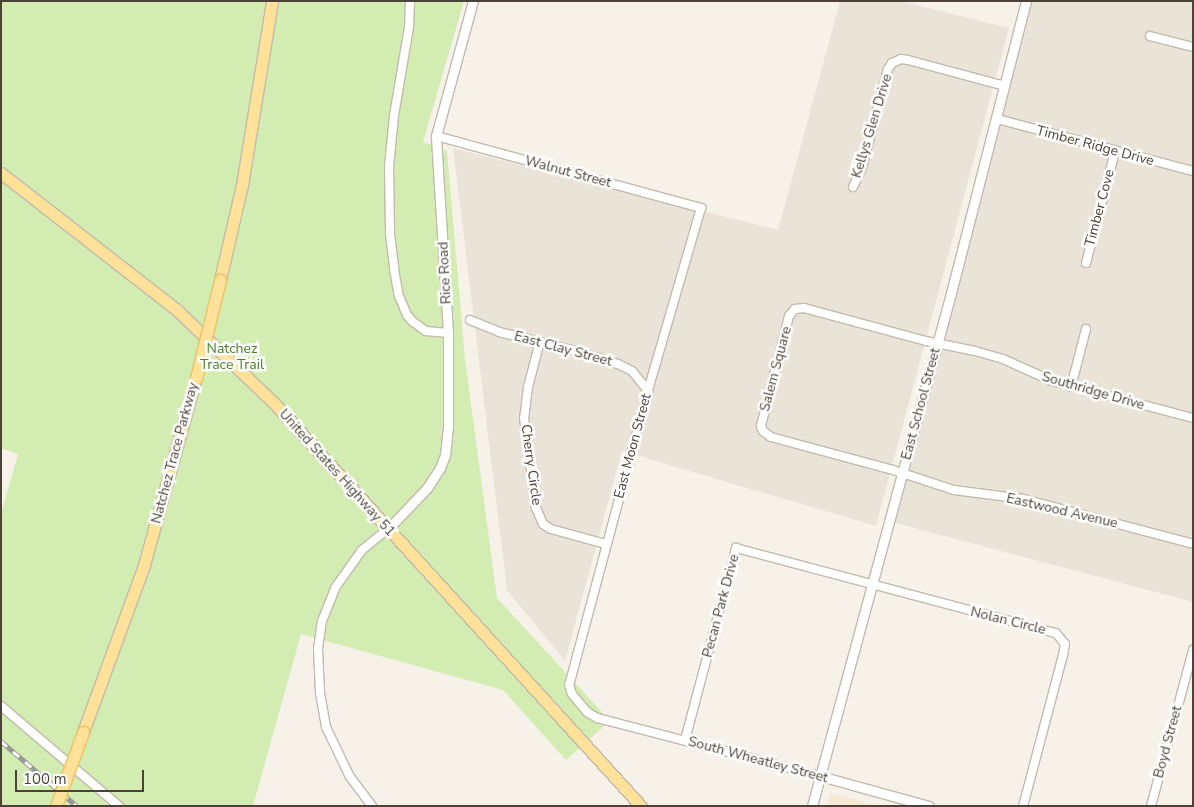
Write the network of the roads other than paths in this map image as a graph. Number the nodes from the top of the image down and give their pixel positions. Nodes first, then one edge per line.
1 (272, 1) edge
2 (410, 1) edge
3 (473, 1) edge
4 (1026, 1) edge
5 (1150, 36) dead end
6 (1193, 47) edge
7 (1005, 86) junction
8 (997, 119) junction
9 (436, 136) junction
10 (1115, 152) junction
11 (1193, 171) edge
12 (1, 173) edge
13 (853, 187) dead end
14 (701, 208) joint
15 (1086, 263) dead end
16 (470, 320) dead end
17 (1086, 329) dead end
18 (448, 334) junction
19 (540, 341) junction
20 (937, 342) junction
21 (1071, 387) junction
22 (648, 391) junction
23 (1193, 418) edge
24 (902, 474) junction
25 (388, 529) junction
26 (606, 544) junction
27 (1193, 544) edge
28 (872, 585) junction
29 (1193, 650) edge
30 (1, 706) edge
31 (588, 712) joint
32 (686, 740) junction
33 (820, 776) junction
34 (56, 806) edge
35 (119, 806) edge
36 (372, 806) edge
37 (640, 806) edge
38 (812, 806) edge
39 (929, 806) edge
40 (1023, 806) edge
41 (1151, 806) edge

1 - 34 main road, Natchez Trace Parkway, bridge
2 - 18 street
3 - 9 street, Rice Road
4 - 7 street, East School Street
5 - 6 street
7 - 8 street, East School Street
7 - 13 street, Kellys Glen Drive
8 - 10 street, Timber Ridge Drive
8 - 20 street, East School Street
9 - 14 street, Walnut Street
9 - 18 street, Rice Road
10 - 11 street, Timber Ridge Drive
10 - 15 street, Timber Cove
12 - 25 main road, United States Highway 51
14 - 22 street, East Moon Street
16 - 19 street, East Clay Street
17 - 21 street
18 - 25 street, Rice Road
19 - 22 street, East Clay Street
19 - 26 street, Cherry Circle
20 - 21 street, Southridge Drive
20 - 24 street, East School Street
20 - 24 street, Salem Square
21 - 23 street, Southridge Drive
22 - 26 street, East Moon Street
24 - 27 street, Eastwood Avenue
24 - 28 street, East School Street
25 - 36 street
25 - 37 main road, United States Highway 51
26 - 31 street, East Moon Street
28 - 32 street, Pecan Park Drive
28 - 33 street, East School Street
28 - 40 street, Nolan Circle
29 - 41 street, Boyd Street
30 - 35 street
31 - 32 street, South Wheatley Street
32 - 33 street, South Wheatley Street
33 - 38 street, East School Street
33 - 39 street, South Wheatley Street

